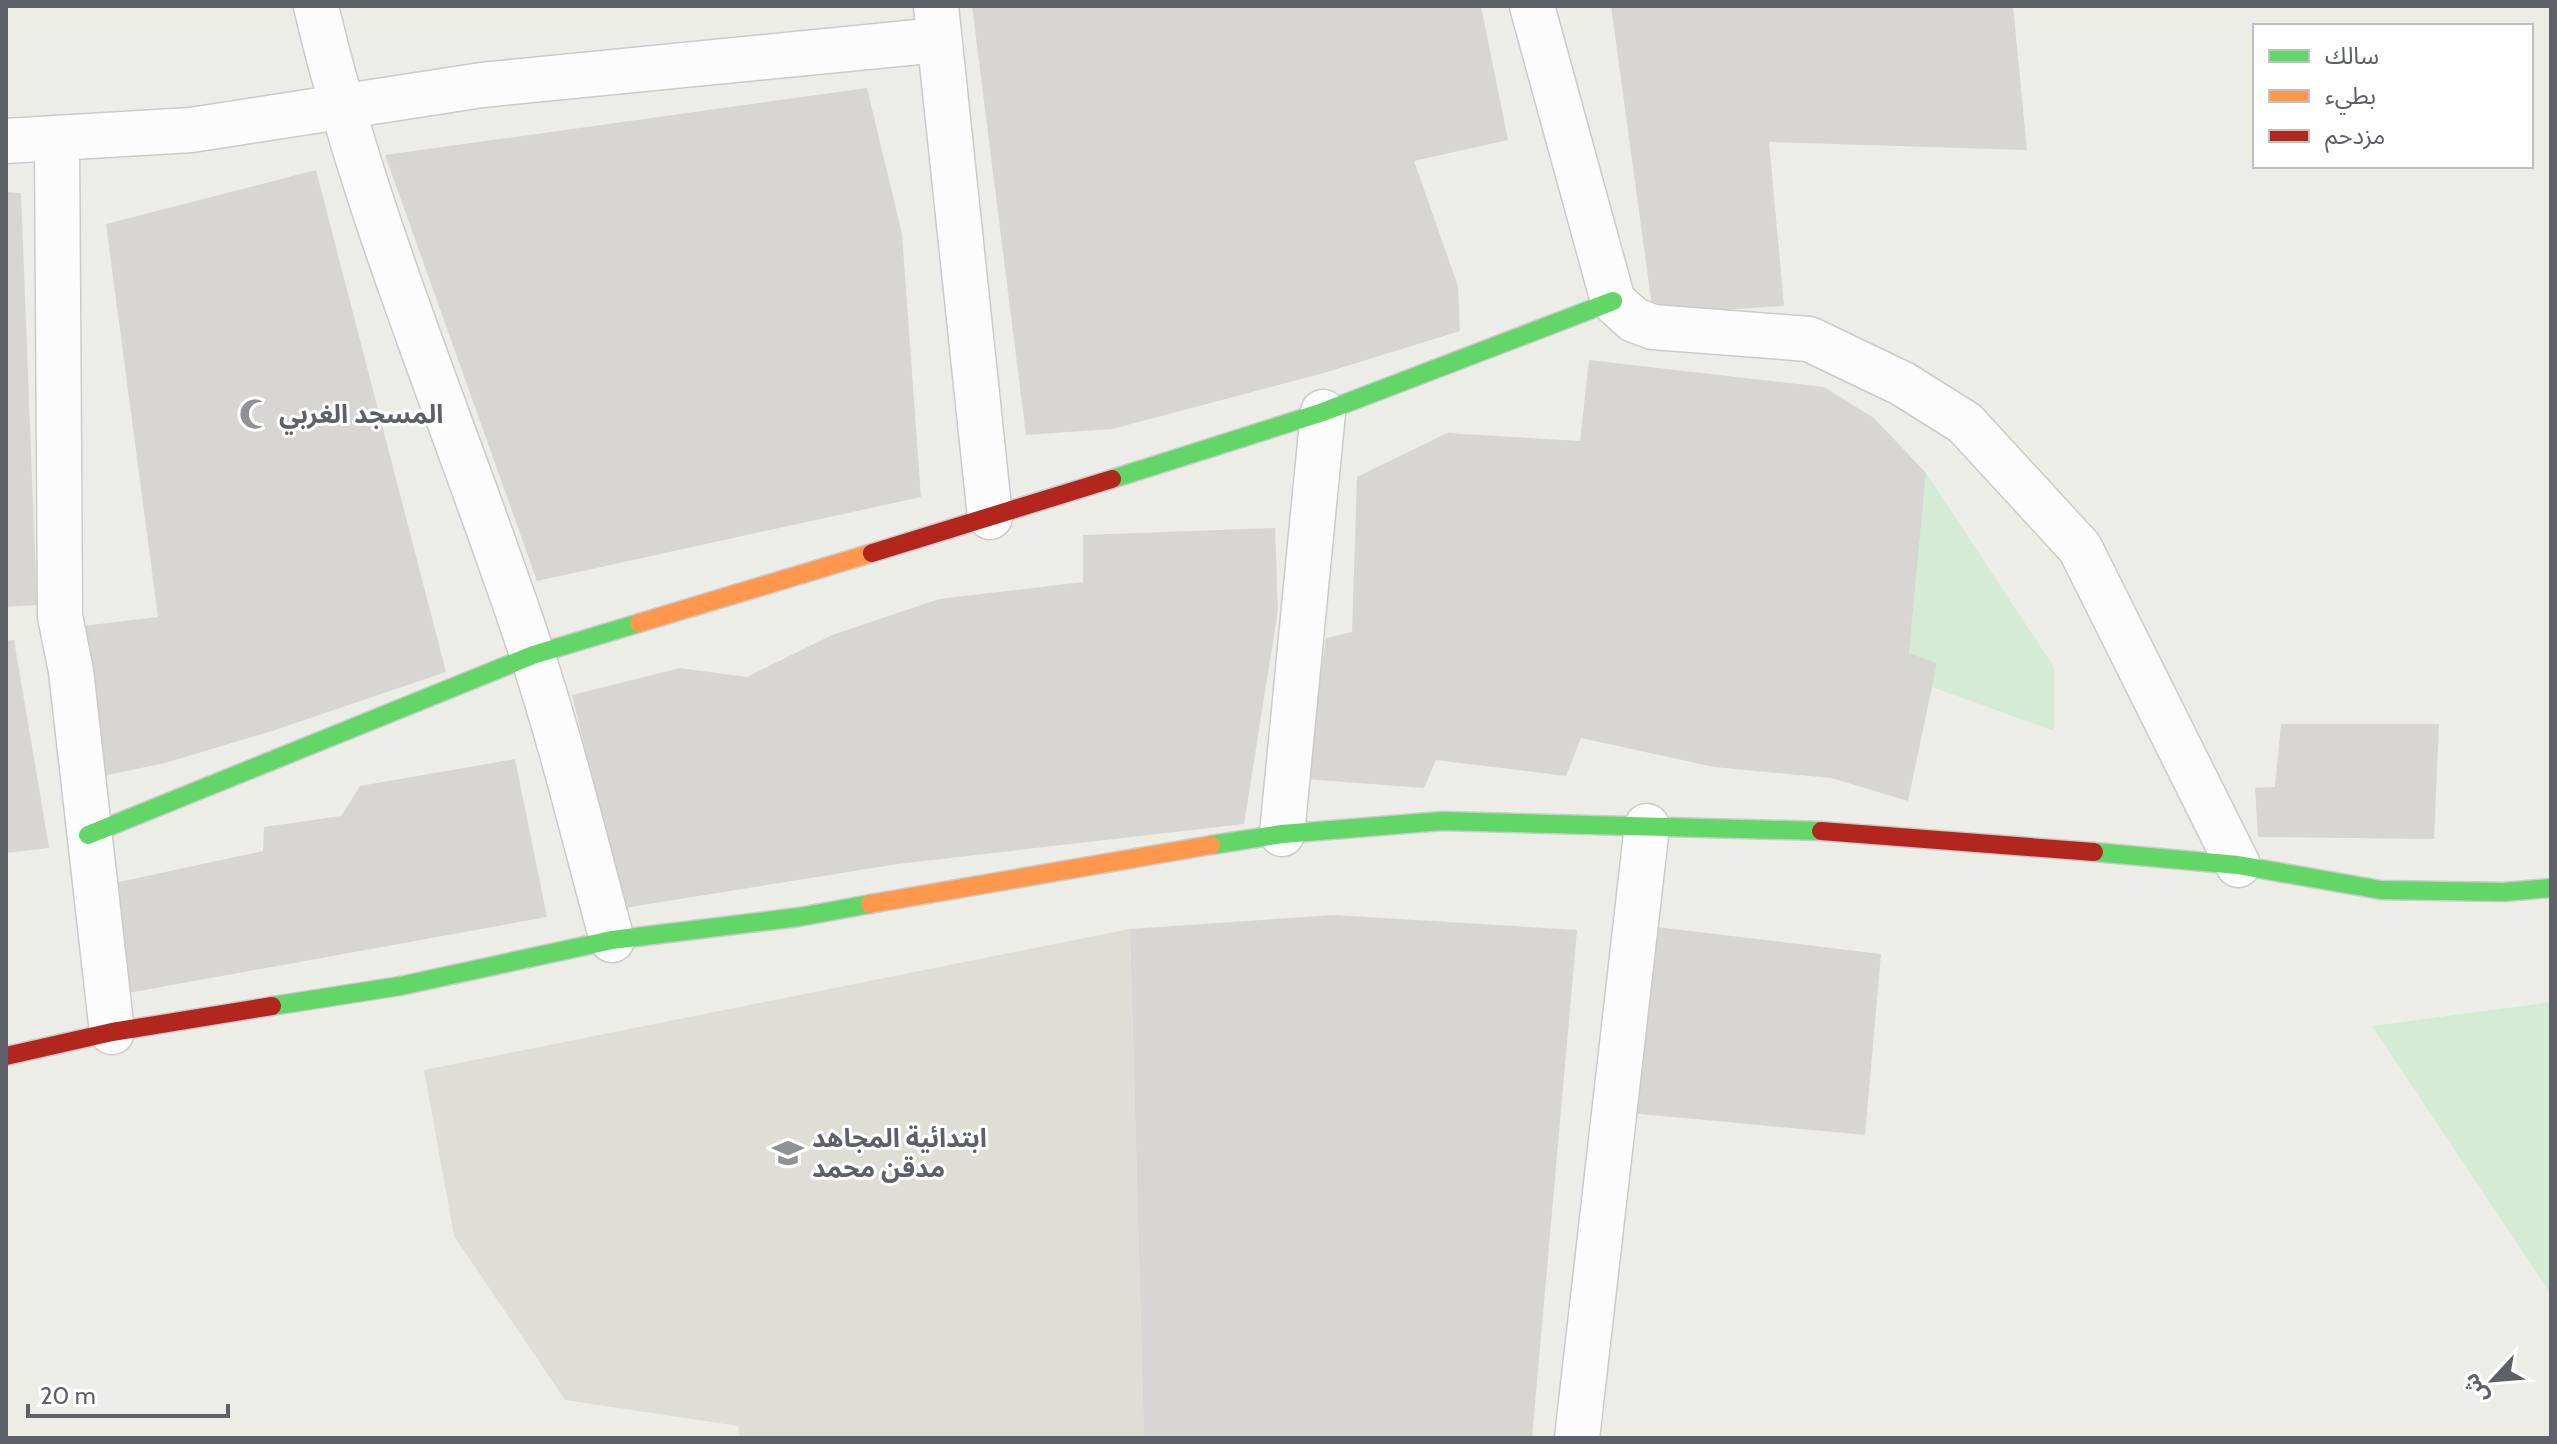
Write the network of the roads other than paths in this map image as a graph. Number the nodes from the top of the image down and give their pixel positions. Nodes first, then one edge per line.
1 (316, 6) edge
2 (1532, 6) edge
3 (937, 23) edge
4 (339, 104) junction
5 (57, 140) junction
6 (6, 141) edge
7 (1613, 301) junction
8 (1323, 412) junction
9 (990, 517) junction
10 (533, 655) junction
11 (1647, 826) junction
12 (1282, 834) junction
13 (88, 835) junction
14 (2238, 865) junction
15 (2551, 888) edge
16 (612, 940) junction
17 (112, 1032) junction
18 (6, 1056) edge
19 (1577, 1438) edge

1 - 4 street
2 - 7 street
3 - 4 street
3 - 9 street
4 - 5 street
4 - 10 street
5 - 6 street
5 - 13 street
7 - 8 main road
7 - 14 street
8 - 9 main road
8 - 12 street
9 - 10 main road
10 - 13 main road
10 - 16 street
11 - 12 main road
11 - 14 main road
11 - 19 street
12 - 16 main road
13 - 17 street
14 - 15 main road
16 - 17 main road
17 - 18 main road

